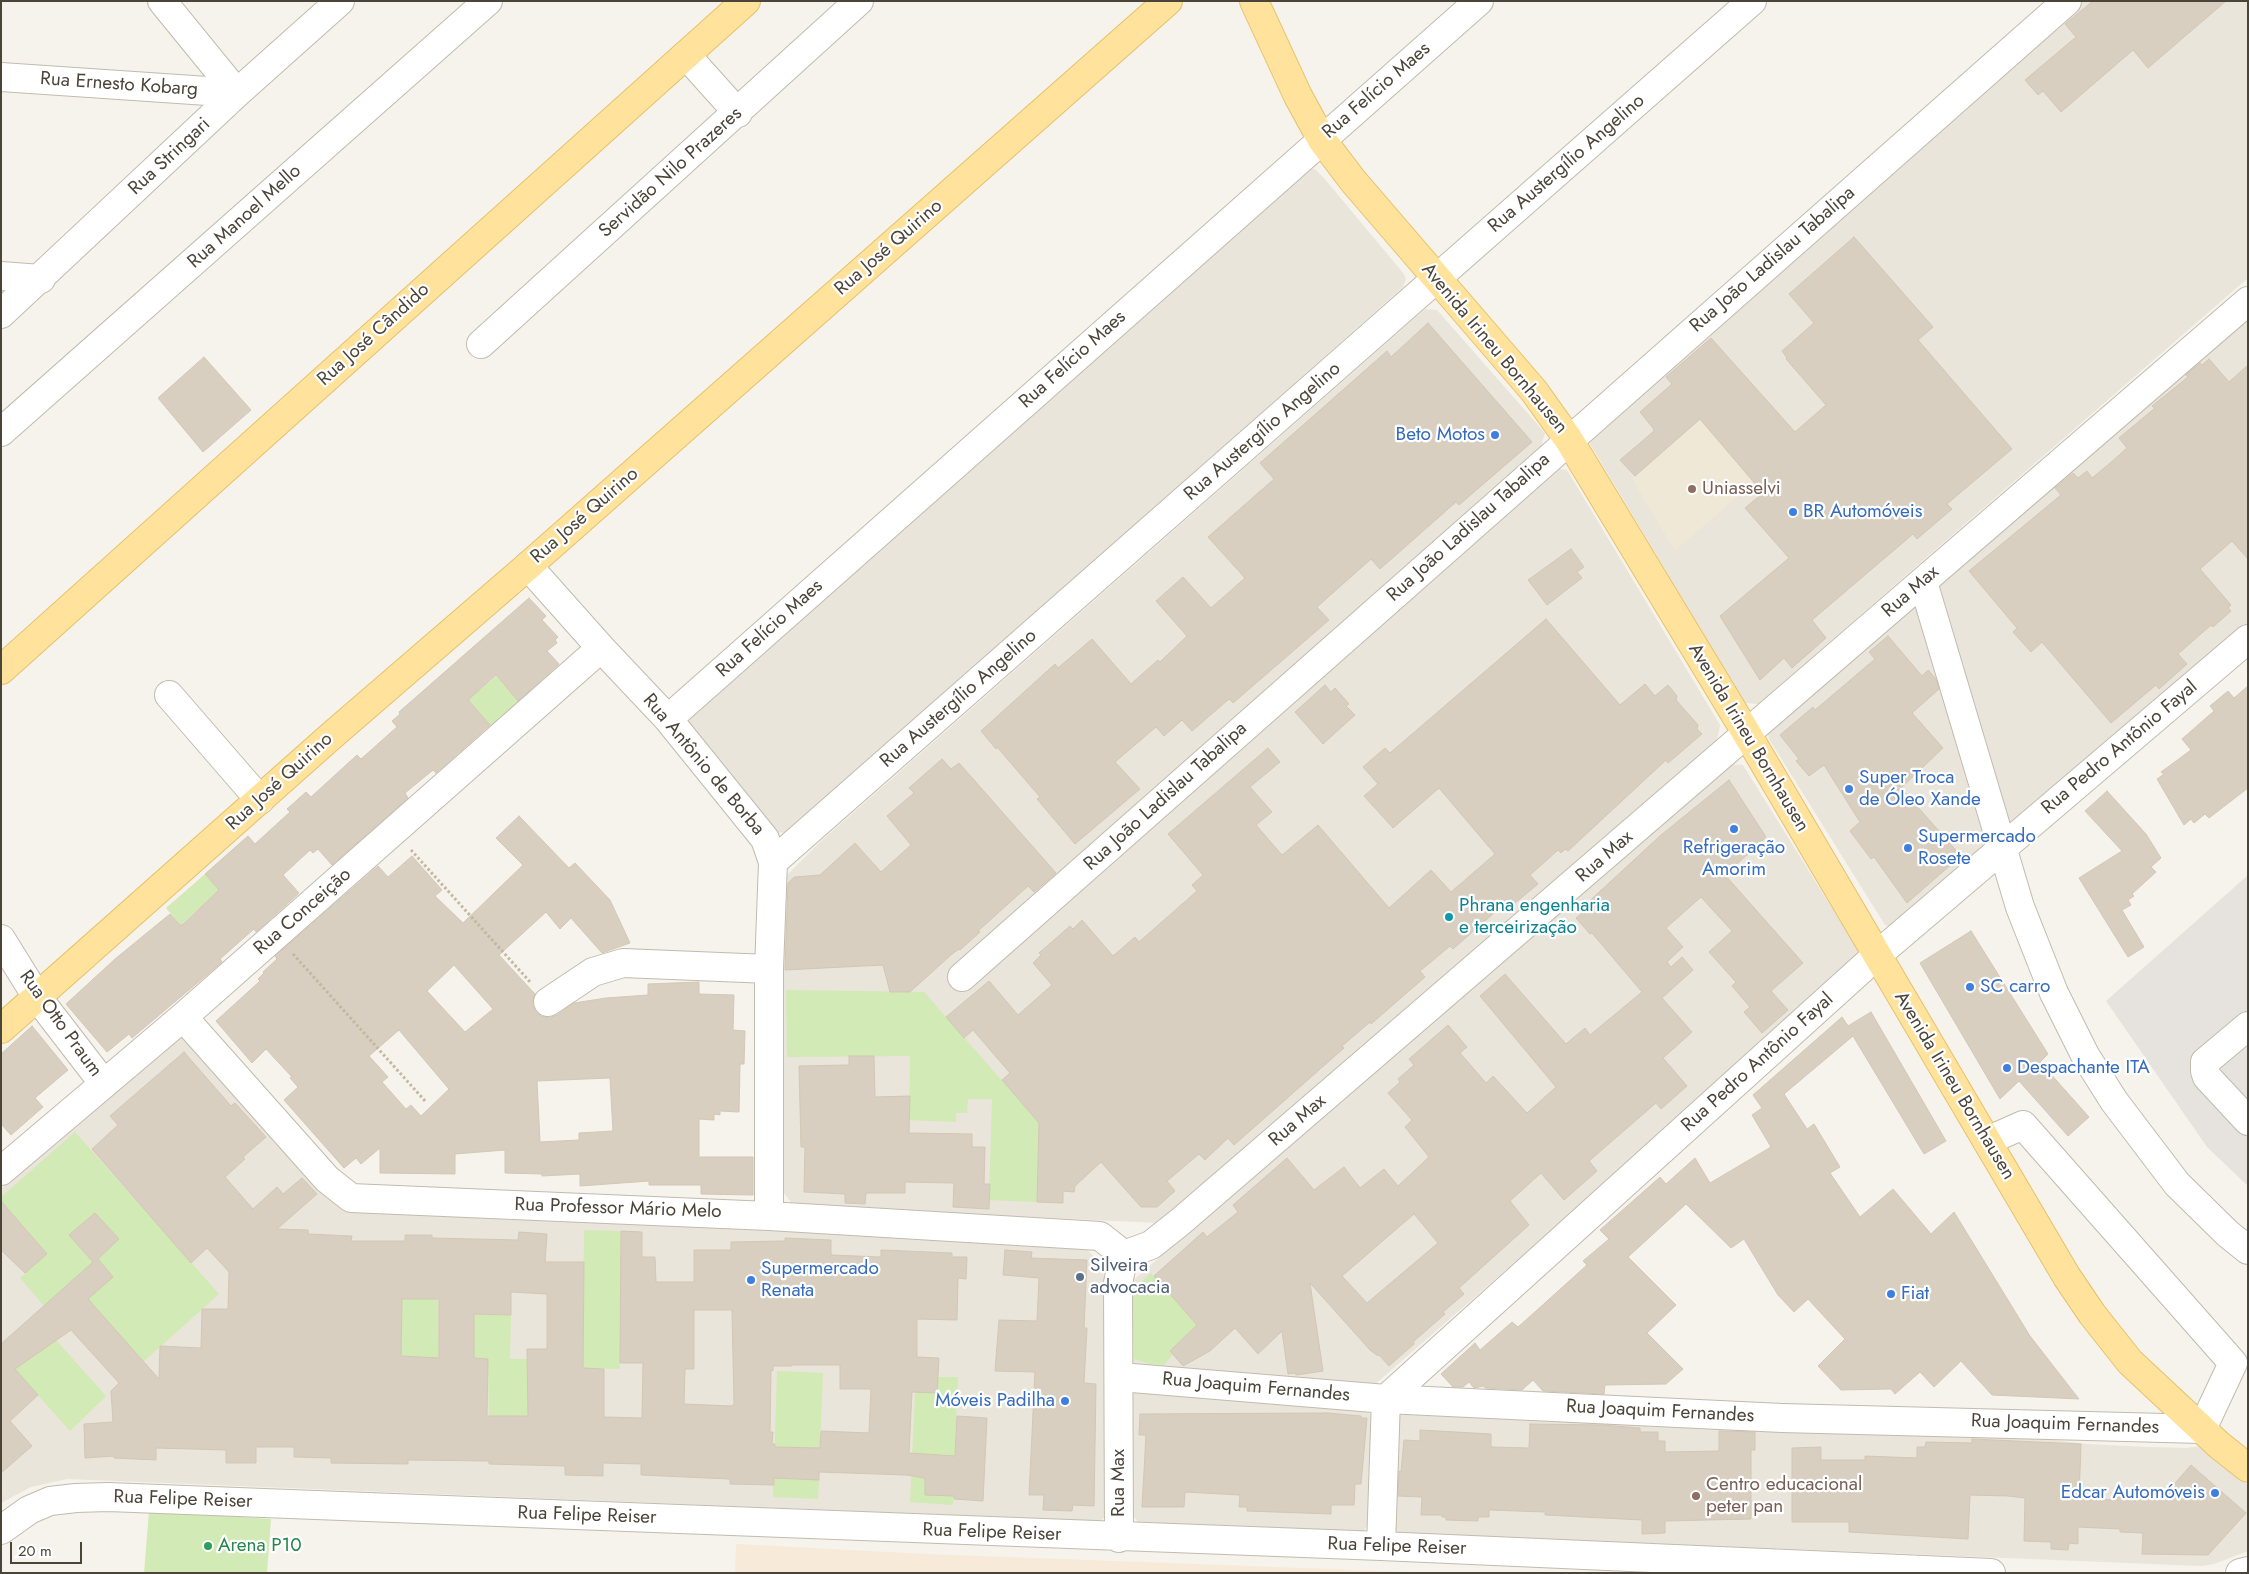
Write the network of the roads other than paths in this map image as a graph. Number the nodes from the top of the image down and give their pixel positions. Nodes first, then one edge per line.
1 (340, 1) edge
2 (488, 1) edge
3 (746, 1) edge
4 (860, 1) edge
5 (1168, 1) edge
6 (1254, 1) edge
7 (1479, 1) edge
8 (1752, 1) edge
9 (2067, 1) edge
10 (173, 5) edge
11 (686, 55) junction
12 (1, 77) edge
13 (238, 93) junction
14 (738, 113) junction
15 (1322, 140) junction
16 (1, 276) edge
17 (41, 278) junction
18 (1437, 279) junction
19 (2248, 301) edge
20 (1, 314) edge
21 (481, 344) dead end
22 (1, 432) edge
23 (1569, 440) junction
24 (528, 566) junction
25 (1923, 582) junction
26 (2248, 639) edge
27 (601, 648) junction
28 (1, 670) edge
29 (170, 695) dead end
30 (668, 719) junction
31 (1747, 734) junction
32 (260, 800) junction
33 (2002, 849) junction
34 (774, 862) junction
35 (1, 939) edge
36 (1876, 956) junction
37 (770, 969) junction
38 (962, 977) dead end
39 (37, 997) junction
40 (548, 1002) road end
41 (183, 1017) junction
42 (2248, 1026) edge
43 (1, 1029) edge
44 (104, 1084) junction
45 (2248, 1120) edge
46 (1987, 1141) junction
47 (1, 1171) edge
48 (770, 1216) junction
49 (2248, 1250) edge
50 (1124, 1255) junction
51 (1120, 1377) junction
52 (1386, 1399) junction
53 (2202, 1429) junction
54 (2248, 1468) edge
55 (1, 1530) edge
56 (1119, 1538) junction
57 (1381, 1546) junction
58 (2248, 1571) edge
59 (1991, 1573) edge
60 (2240, 1573) edge

1 - 13 street, Rua Stringari
2 - 22 street, Rua Manoel Mello
3 - 11 main road, Rua José Cândido
4 - 14 street, Servidão Nilo Prazeres
5 - 24 main road, Rua José Quirino
6 - 15 main road, Avenida Irineu Bornhausen
7 - 15 street, Rua Felício Maes
8 - 18 street, Rua Austergílio Angelino
9 - 23 street, Rua João Ladislau Tabalipa
10 - 13 street
11 - 14 street
11 - 28 main road, Rua José Cândido
12 - 13 street, Rua Ernesto Kobarg
13 - 17 street, Rua Stringari
14 - 21 street, Servidão Nilo Prazeres
15 - 18 main road, Avenida Irineu Bornhausen
15 - 30 street, Rua Felício Maes
16 - 17 street
17 - 20 street, Rua Stringari
18 - 23 main road, Avenida Irineu Bornhausen
18 - 34 street, Rua Austergílio Angelino
19 - 25 street, Rua Max
23 - 31 main road, Avenida Irineu Bornhausen
23 - 38 street, Rua João Ladislau Tabalipa
24 - 27 street, Rua Antônio de Borba
24 - 32 main road, Rua José Quirino
25 - 31 street, Rua Max
25 - 33 street
26 - 33 street, Rua Pedro Antônio Fayal
27 - 30 street, Rua Antônio de Borba
27 - 41 street, Rua Conceição
29 - 32 street
30 - 34 street, Rua Antônio de Borba
31 - 36 main road, Avenida Irineu Bornhausen
31 - 50 street, Rua Max
32 - 39 main road, Rua José Quirino
33 - 36 street, Rua Pedro Antônio Fayal
33 - 49 street
34 - 37 street, Rua Antônio de Borba
35 - 39 street, Rua Otto Praum
36 - 46 main road, Avenida Irineu Bornhausen
36 - 52 street, Rua Pedro Antônio Fayal
37 - 40 street
37 - 48 street, Rua Antônio de Borba
39 - 43 main road, Rua José Quirino
39 - 44 street, Rua Otto Praum
41 - 44 street, Rua Conceição
41 - 48 street, Rua Professor Mário Melo
42 - 45 street
44 - 47 street, Rua Conceição
46 - 53 main road, Avenida Irineu Bornhausen
46 - 53 street
48 - 50 street, Rua Professor Mário Melo
50 - 51 street, Rua Max
51 - 52 street, Rua Joaquim Fernandes
51 - 56 street, Rua Max
52 - 53 street, Rua Joaquim Fernandes
52 - 57 street
53 - 54 main road, Avenida Irineu Bornhausen
55 - 56 street, Rua Felipe Reiser
56 - 57 street, Rua Felipe Reiser
57 - 59 street, Rua Felipe Reiser
58 - 60 street

